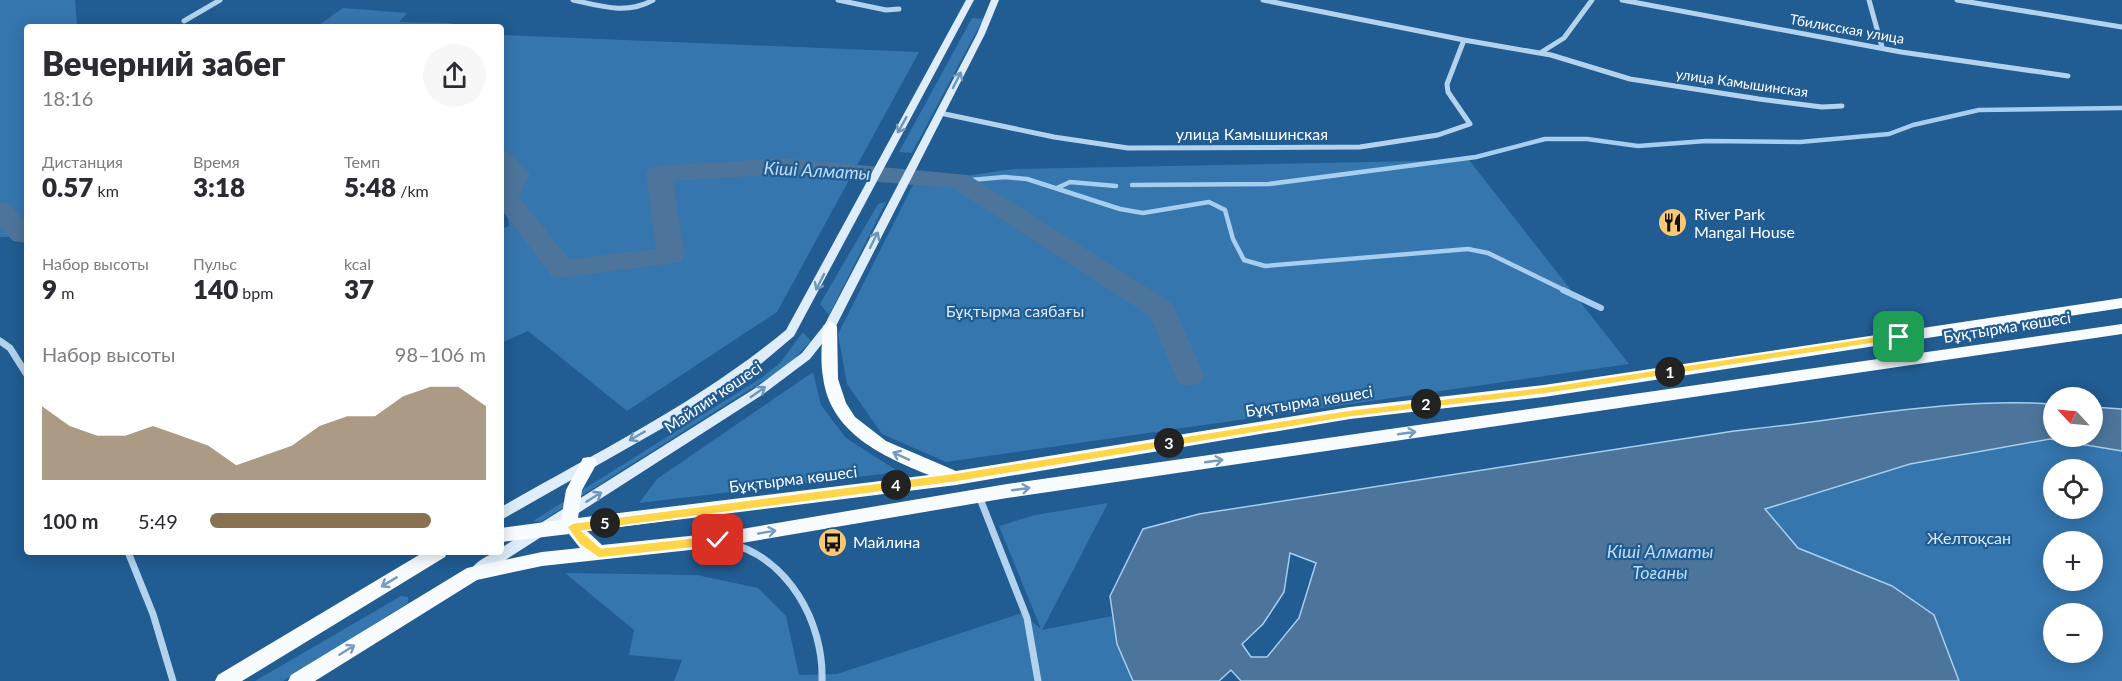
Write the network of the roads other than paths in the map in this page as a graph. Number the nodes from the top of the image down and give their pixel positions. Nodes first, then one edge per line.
1 (220, 0) edge
2 (573, 0) edge
3 (653, 0) edge
4 (838, 0) edge
5 (970, 0) edge
6 (995, 0) edge
7 (1263, 0) edge
8 (1592, 0) edge
9 (1623, 0) edge
10 (1869, 0) edge
11 (1957, 0) edge
12 (899, 9) dead end
13 (184, 21) dead end
14 (2122, 27) edge
15 (1464, 40) junction
16 (1882, 47) junction
17 (1540, 54) junction
18 (2068, 76) dead end
19 (1842, 106) dead end
20 (940, 113) junction
21 (2122, 303) edge
22 (830, 326) junction
23 (2122, 329) edge
24 (0, 341) edge
25 (24, 370) edge
26 (589, 463) junction
27 (956, 478) junction
28 (979, 496) junction
29 (504, 512) edge
30 (571, 520) junction
31 (539, 532) junction
32 (504, 535) edge
33 (718, 540) junction
34 (599, 553) junction
35 (504, 554) edge
36 (129, 555) edge
37 (434, 555) edge
38 (502, 555) edge
39 (473, 573) junction
40 (173, 681) edge
41 (225, 681) edge
42 (298, 681) edge
43 (822, 681) edge
44 (1038, 681) edge

1 - 13 street
2 - 3 street
4 - 12 street
5 -> 26 main road, Майлин көшесі
20 -> 6 main road, Майлин көшесі
7 - 15 street, улица Камышинская
8 - 17 street
9 - 16 street, Тбилисская улица
10 - 16 street
11 - 14 street
15 - 17 street, улица Камышинская
15 - 20 street, улица Камышинская
16 - 18 street, Тбилисская улица
17 - 19 street, улица Камышинская
22 -> 20 main road, Майлин көшесі
21 - 27 main road, Бұқтырма көшесі
27 -> 22 main road
30 -> 22 main road, Майлин көшесі
28 -> 23 main road, Бұқтырма көшесі
24 - 25 street
26 - 29 main road, Майлин көшесі
26 - 30 main road
27 - 30 main road, Бұқтырма көшесі
33 -> 28 main road, Бұқтырма көшесі
28 - 44 street
30 - 31 main road, Бұқтырма көшесі
30 - 34 main road
31 - 32 main road, Бұқтырма көшесі
31 - 35 main road
33 - 34 main road, Бұқтырма көшесі
33 - 43 street
34 - 39 main road, Бұқтырма көшесі
36 - 40 street
37 -> 41 main road
38 - 39 main road
42 -> 39 main road

